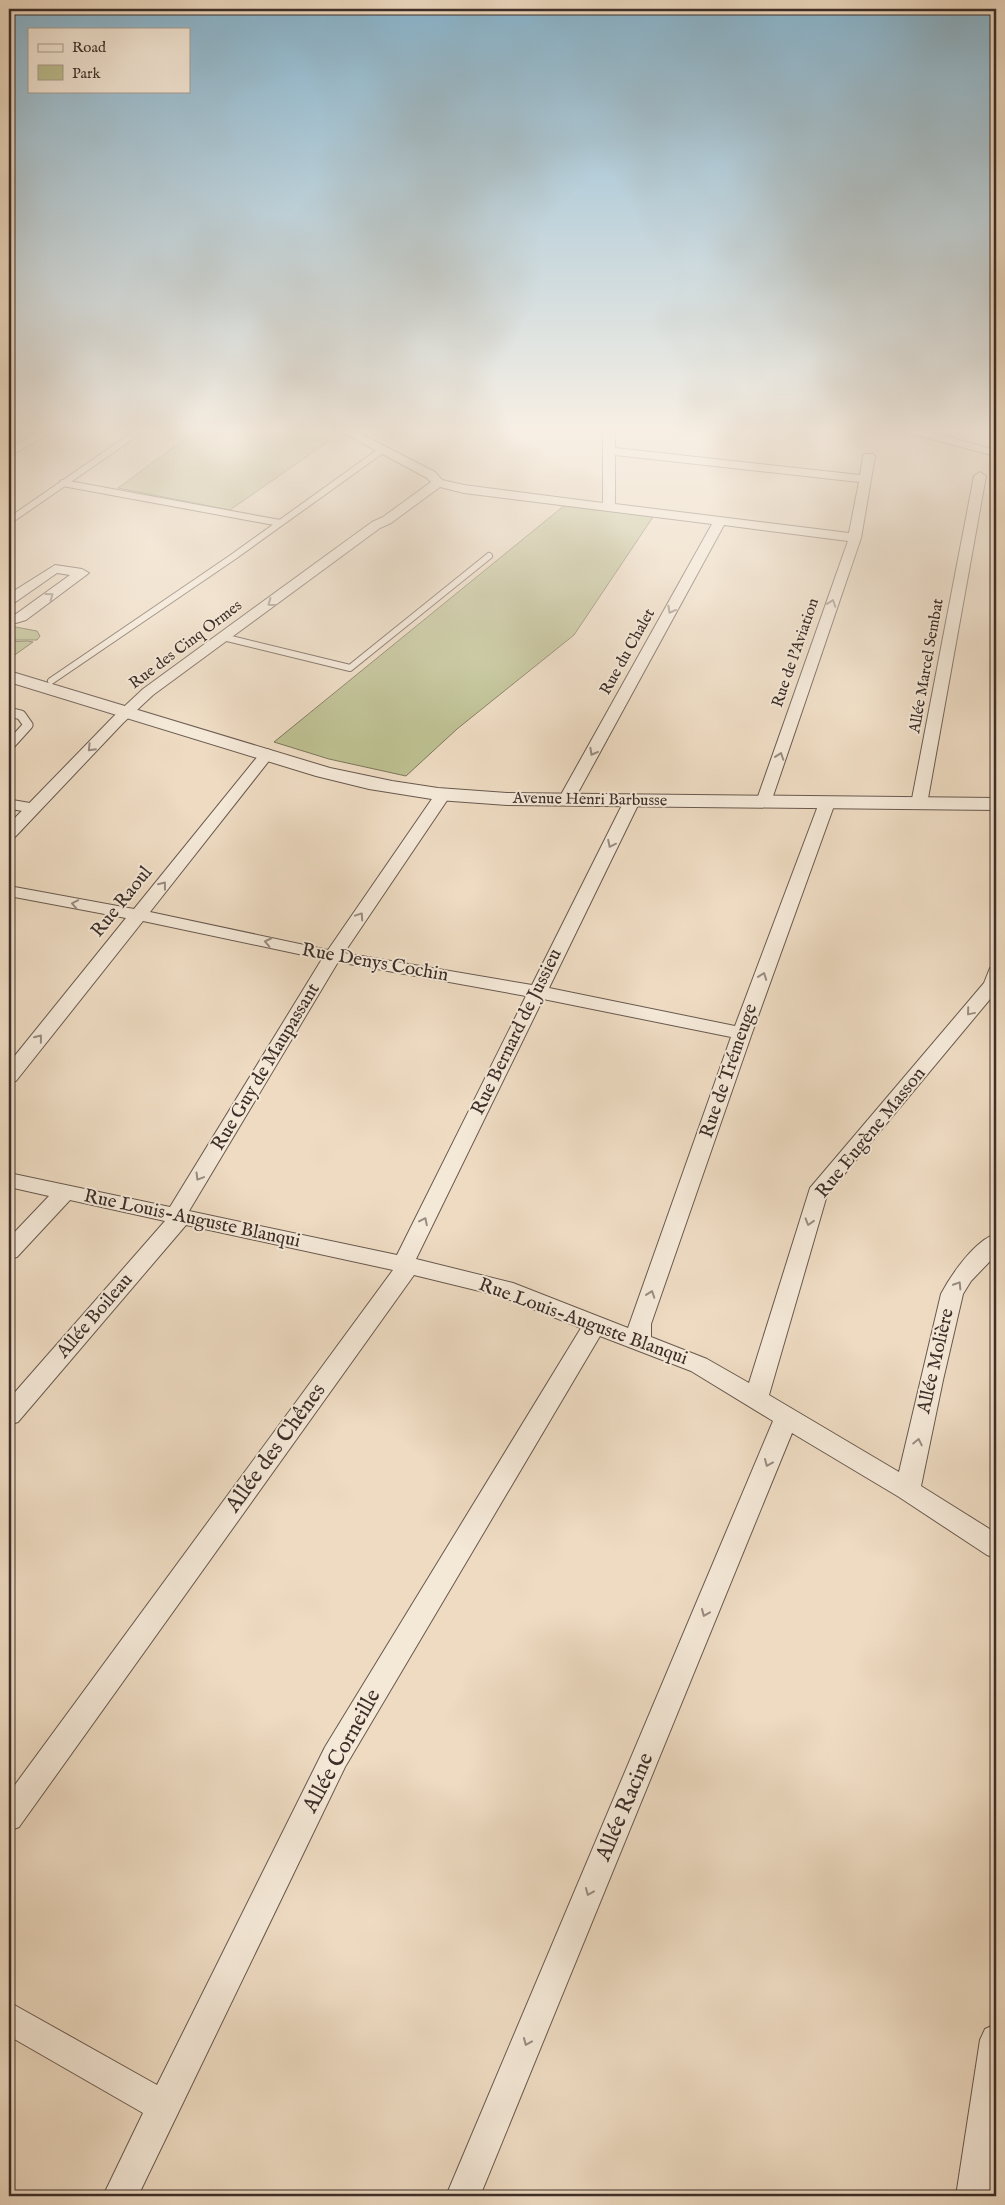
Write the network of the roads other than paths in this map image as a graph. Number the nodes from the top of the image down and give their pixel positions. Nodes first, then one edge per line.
1 (264, 535) edge
2 (362, 535) edge
3 (712, 535) edge
4 (830, 535) edge
5 (854, 535) edge
6 (969, 535) edge
7 (854, 538) junction
8 (489, 556) dead end
9 (9, 600) edge
10 (9, 621) edge
11 (223, 636) junction
12 (9, 668) edge
13 (9, 676) edge
14 (51, 681) junction
15 (130, 710) junction
16 (9, 712) edge
17 (9, 746) edge
18 (267, 754) junction
19 (442, 796) junction
20 (566, 800) junction
21 (632, 800) junction
22 (764, 802) junction
23 (827, 803) junction
24 (9, 804) edge
25 (919, 804) junction
26 (996, 804) edge
27 (32, 808) junction
28 (9, 833) edge
29 (9, 891) edge
30 (139, 916) junction
31 (333, 956) junction
32 (996, 972) edge
33 (538, 992) junction
34 (742, 1033) junction
35 (9, 1076) edge
36 (9, 1180) edge
37 (65, 1192) junction
38 (178, 1216) junction
39 (994, 1244) edge
40 (9, 1251) edge
41 (406, 1265) junction
42 (596, 1324) junction
43 (640, 1341) junction
44 (756, 1399) junction
45 (9, 1415) edge
46 (786, 1418) junction
47 (908, 1490) junction
48 (996, 1546) edge
49 (9, 1817) edge
50 (9, 2018) edge
51 (996, 2040) edge
52 (164, 2107) junction
53 (120, 2196) edge
54 (463, 2196) edge
55 (973, 2196) edge

1 - 14 lane
2 -> 11 street, Rue des Cinq Ormes
3 -> 20 street, Rue du Chalet
4 - 7 street
5 - 7 street, Rue de l'Aviation
6 - 25 street, Allée Marcel Sembat
22 -> 7 street, Rue de l'Aviation
8 - 11 lane
10 -> 9 street
11 - 15 street, Rue des Cinq Ormes
12 - 14 street, Avenue Henri Barbusse
13 - 15 street, Avenue Henri Barbusse
14 - 15 street, Avenue Henri Barbusse
15 - 18 street, Avenue Henri Barbusse
15 -> 27 street, Rue des Cinq Ormes
16 - 17 lane
18 - 19 street, Avenue Henri Barbusse
30 -> 18 street, Rue Raoul
19 - 20 street, Avenue Henri Barbusse
31 -> 19 street, Rue Guy de Maupassant
20 - 21 street, Avenue Henri Barbusse
21 - 22 street, Avenue Henri Barbusse
21 -> 33 street, Rue Bernard de Jussieu
22 - 23 street, Avenue Henri Barbusse
23 - 25 street, Avenue Henri Barbusse
34 -> 23 street, Rue de Trémeuge
24 - 27 lane
25 - 26 street, Avenue Henri Barbusse
27 - 28 street, Rue des Cinq Ormes
30 -> 29 street, Rue Denys Cochin
31 -> 30 street, Rue Denys Cochin
35 -> 30 street, Rue Raoul
31 - 33 street, Rue Denys Cochin
31 -> 38 street, Rue Guy de Maupassant
32 -> 44 street, Rue Eugène Masson
33 - 34 street, Rue Denys Cochin
41 -> 33 street, Rue Bernard de Jussieu
43 -> 34 street, Rue de Trémeuge
36 - 37 street, Rue Louis-Auguste Blanqui
37 - 38 street, Rue Louis-Auguste Blanqui
37 - 40 street
38 - 41 street, Rue Louis-Auguste Blanqui
38 - 45 street, Allée Boileau
47 -> 39 street, Allée Molière
41 - 42 street, Rue Louis-Auguste Blanqui
41 - 49 street, Allée des Chênes
42 - 43 street, Rue Louis-Auguste Blanqui
42 - 52 street, Allée Corneille
43 - 44 street, Rue Louis-Auguste Blanqui
44 - 46 street, Rue Louis-Auguste Blanqui
46 - 47 street, Rue Louis-Auguste Blanqui
46 -> 54 street, Allée Racine
47 - 48 street, Rue Louis-Auguste Blanqui
50 - 52 street
51 - 55 street
52 - 53 street, Allée Corneille

